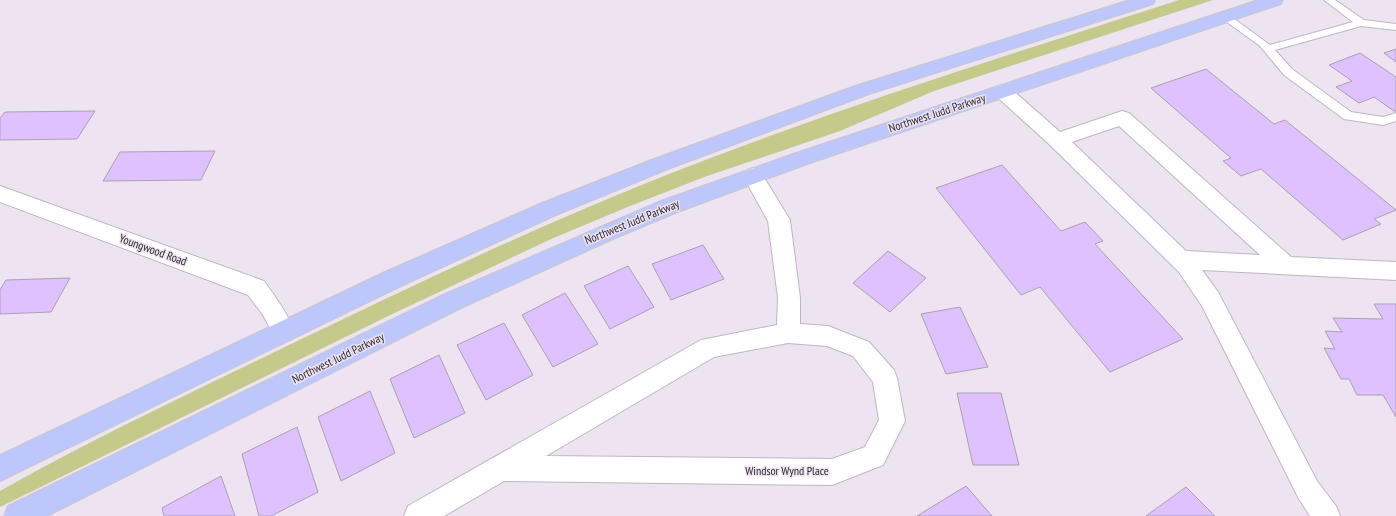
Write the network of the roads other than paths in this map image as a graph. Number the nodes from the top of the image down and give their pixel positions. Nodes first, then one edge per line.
1 (1147, 0) edge
2 (1275, 0) edge
3 (1329, 0) edge
4 (1225, 17) junction
5 (1361, 23) junction
6 (1396, 27) edge
7 (1268, 49) junction
8 (1002, 91) junction
9 (1396, 117) edge
10 (1058, 140) junction
11 (753, 176) junction
12 (0, 194) edge
13 (1181, 260) junction
14 (1287, 266) junction
15 (1396, 271) edge
16 (284, 332) junction
17 (788, 333) junction
18 (0, 468) edge
19 (500, 468) junction
20 (18, 516) edge
21 (418, 516) edge
22 (1326, 516) edge

1 - 16 highway
2 - 4 highway, Northwest Judd Parkway
3 - 5 lane
4 - 7 lane
4 - 8 highway, Northwest Judd Parkway
5 - 6 lane
5 - 7 lane
7 - 9 lane
8 - 10 street
8 - 11 highway, Northwest Judd Parkway
10 - 13 street
10 - 14 street
11 - 17 street
11 - 20 highway, Northwest Judd Parkway
12 - 16 street, Youngwood Road
13 - 14 street
13 - 22 street
14 - 15 street
16 - 18 highway
17 - 19 street, Windsor Wynd Place
17 - 19 street, Windsor Wynd Place
19 - 21 street, Windsor Wynd Place

